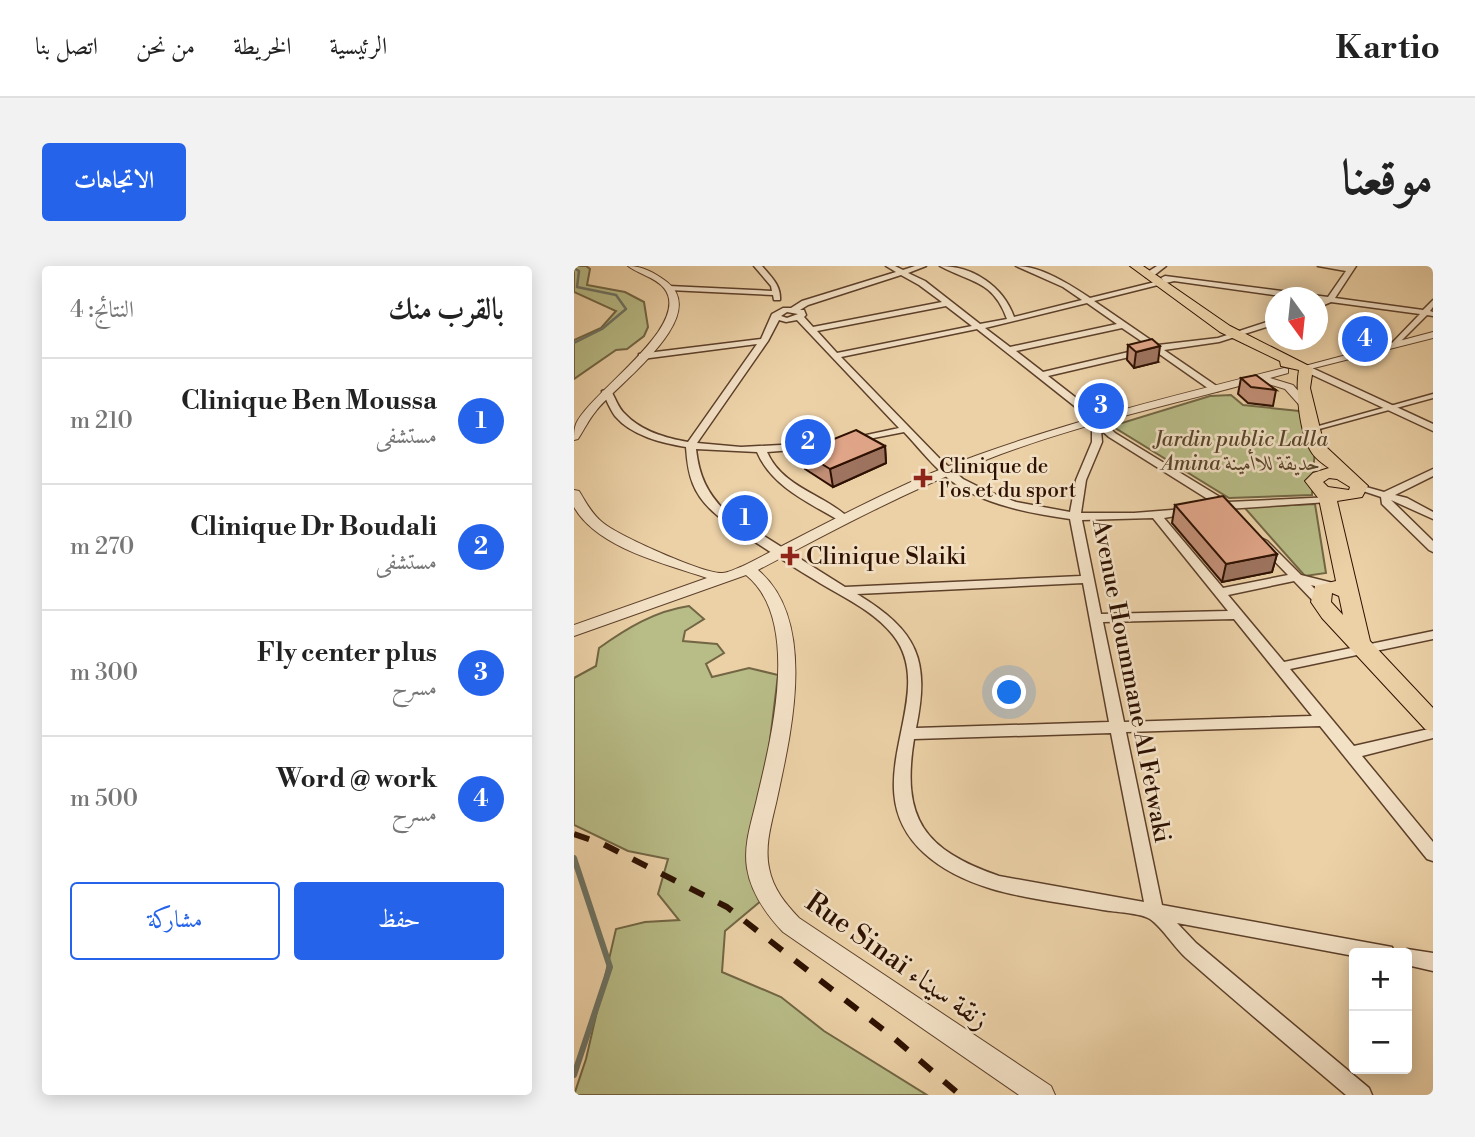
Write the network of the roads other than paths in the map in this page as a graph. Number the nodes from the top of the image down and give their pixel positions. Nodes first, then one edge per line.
1 (632, 266) edge
2 (758, 266) edge
3 (890, 266) edge
4 (922, 266) edge
5 (944, 266) edge
6 (1020, 266) edge
7 (1136, 266) edge
8 (1162, 266) edge
9 (1321, 266) edge
10 (1352, 268) edge
11 (904, 272) junction
12 (1161, 279) junction
13 (669, 288) junction
14 (1265, 292) edge
15 (777, 296) junction
16 (1328, 299) edge
17 (1331, 299) junction
18 (1328, 301) edge
19 (1090, 302) junction
20 (1433, 302) edge
21 (948, 303) junction
22 (1430, 313) edge
23 (795, 314) junction
24 (776, 315) junction
25 (1011, 320) junction
26 (1265, 325) edge
27 (1123, 326) junction
28 (979, 327) junction
29 (811, 330) junction
30 (1236, 335) junction
31 (1433, 335) edge
32 (767, 336) junction
33 (1396, 344) junction
34 (1158, 348) junction
35 (1010, 350) junction
36 (642, 356) junction
37 (835, 356) junction
38 (1296, 370) junction
39 (1042, 375) junction
40 (1259, 379) junction
41 (1215, 389) junction
42 (607, 391) junction
43 (1433, 396) edge
44 (1306, 406) junction
45 (1390, 408) junction
46 (1096, 421) junction
47 (1433, 428) edge
48 (906, 429) junction
49 (1312, 429) junction
50 (574, 436) edge
51 (691, 444) junction
52 (761, 449) junction
53 (1320, 453) junction
54 (947, 470) junction
55 (1433, 472) edge
56 (1356, 483) junction
57 (1324, 491) junction
58 (574, 494) edge
59 (1386, 495) junction
60 (1225, 504) junction
61 (1234, 513) edge
62 (1075, 515) junction
63 (1157, 516) junction
64 (1433, 516) edge
65 (844, 519) junction
66 (1252, 531) edge
67 (1433, 548) edge
68 (780, 553) junction
69 (747, 569) junction
70 (1296, 577) junction
71 (723, 579) junction
72 (1089, 579) junction
73 (842, 591) junction
74 (1333, 592) junction
75 (1219, 593) junction
76 (1236, 615) junction
77 (1096, 618) junction
78 (1347, 620) junction
79 (574, 631) edge
80 (1433, 635) edge
81 (1363, 646) junction
82 (1280, 667) junction
83 (1324, 721) junction
84 (1433, 723) edge
85 (1120, 729) junction
86 (1433, 733) edge
87 (906, 734) junction
88 (1350, 753) junction
89 (1433, 854) edge
90 (1155, 912) junction
91 (1357, 948) edge
92 (1412, 958) edge
93 (1433, 962) edge
94 (1042, 1095) edge
95 (1362, 1095) edge

1 - 13 street
2 - 15 street
3 - 11 street
4 - 11 street
5 - 25 street
6 - 19 street
7 - 12 main road
8 - 12 street
9 - 10 street
10 - 17 street
11 - 21 street
11 - 23 street
12 - 14 street
12 - 19 street
12 - 30 main road
13 - 15 street
13 - 36 street
15 - 23 street
15 - 24 street
16 - 17 street
17 - 18 street
17 - 22 street
19 - 25 street
19 - 27 street
20 - 22 street
21 - 28 street
21 - 29 street
22 - 33 street
23 - 24 street
23 - 29 street
23 - 32 street
24 - 32 street
25 - 28 street
26 - 30 street
27 - 34 street
27 - 35 street
28 - 35 street
28 - 37 street
29 - 37 street
30 - 34 street
30 - 38 main road
31 - 33 street
32 - 36 street
32 - 51 street
33 - 38 street
34 - 39 street
34 - 41 street
35 - 39 street
36 - 42 street
37 - 48 street
38 - 40 street
38 - 44 main road
38 - 45 street
39 - 46 street
40 - 41 street
40 - 44 street
41 - 46 street
42 - 50 street
42 - 51 street
43 - 45 street
44 - 49 main road
45 - 47 street
45 - 49 street
46 - 54 street
46 - 60 street
46 - 62 street, Avenue Hoummane Al Fetwaki
48 - 52 street
48 - 54 street
49 - 53 main road
51 - 52 street
51 - 68 street
52 - 65 street
53 - 56 main road
53 - 57 main road
54 - 62 street
54 - 65 street
55 - 59 street
56 - 57 main road
56 - 57 main road
56 - 59 street
57 - 60 street
57 - 74 main road
58 - 71 street
59 - 64 street
59 - 67 street
60 - 61 street
60 - 63 street
62 - 63 street
62 - 72 street, Avenue Hoummane Al Fetwaki
63 - 75 street
65 - 68 street
66 - 70 street
68 - 69 street
68 - 73 street
69 - 71 street
69 - 94 street, Rue Sinaï زنقة سيناء
70 - 74 street
70 - 75 street
71 - 79 street
72 - 73 street
72 - 77 street, Avenue Hoummane Al Fetwaki
73 - 87 street
74 - 78 main road
74 - 78 main road
75 - 76 street
76 - 77 street
76 - 82 street
77 - 85 street, Avenue Hoummane Al Fetwaki
78 - 81 main road
80 - 81 street
81 - 82 street
81 - 84 main road
82 - 83 street
83 - 85 street
83 - 88 street
85 - 87 street
85 - 90 street, Avenue Hoummane Al Fetwaki
86 - 88 street
87 - 90 street
88 - 89 street
90 - 91 street
90 - 95 street
92 - 93 street

